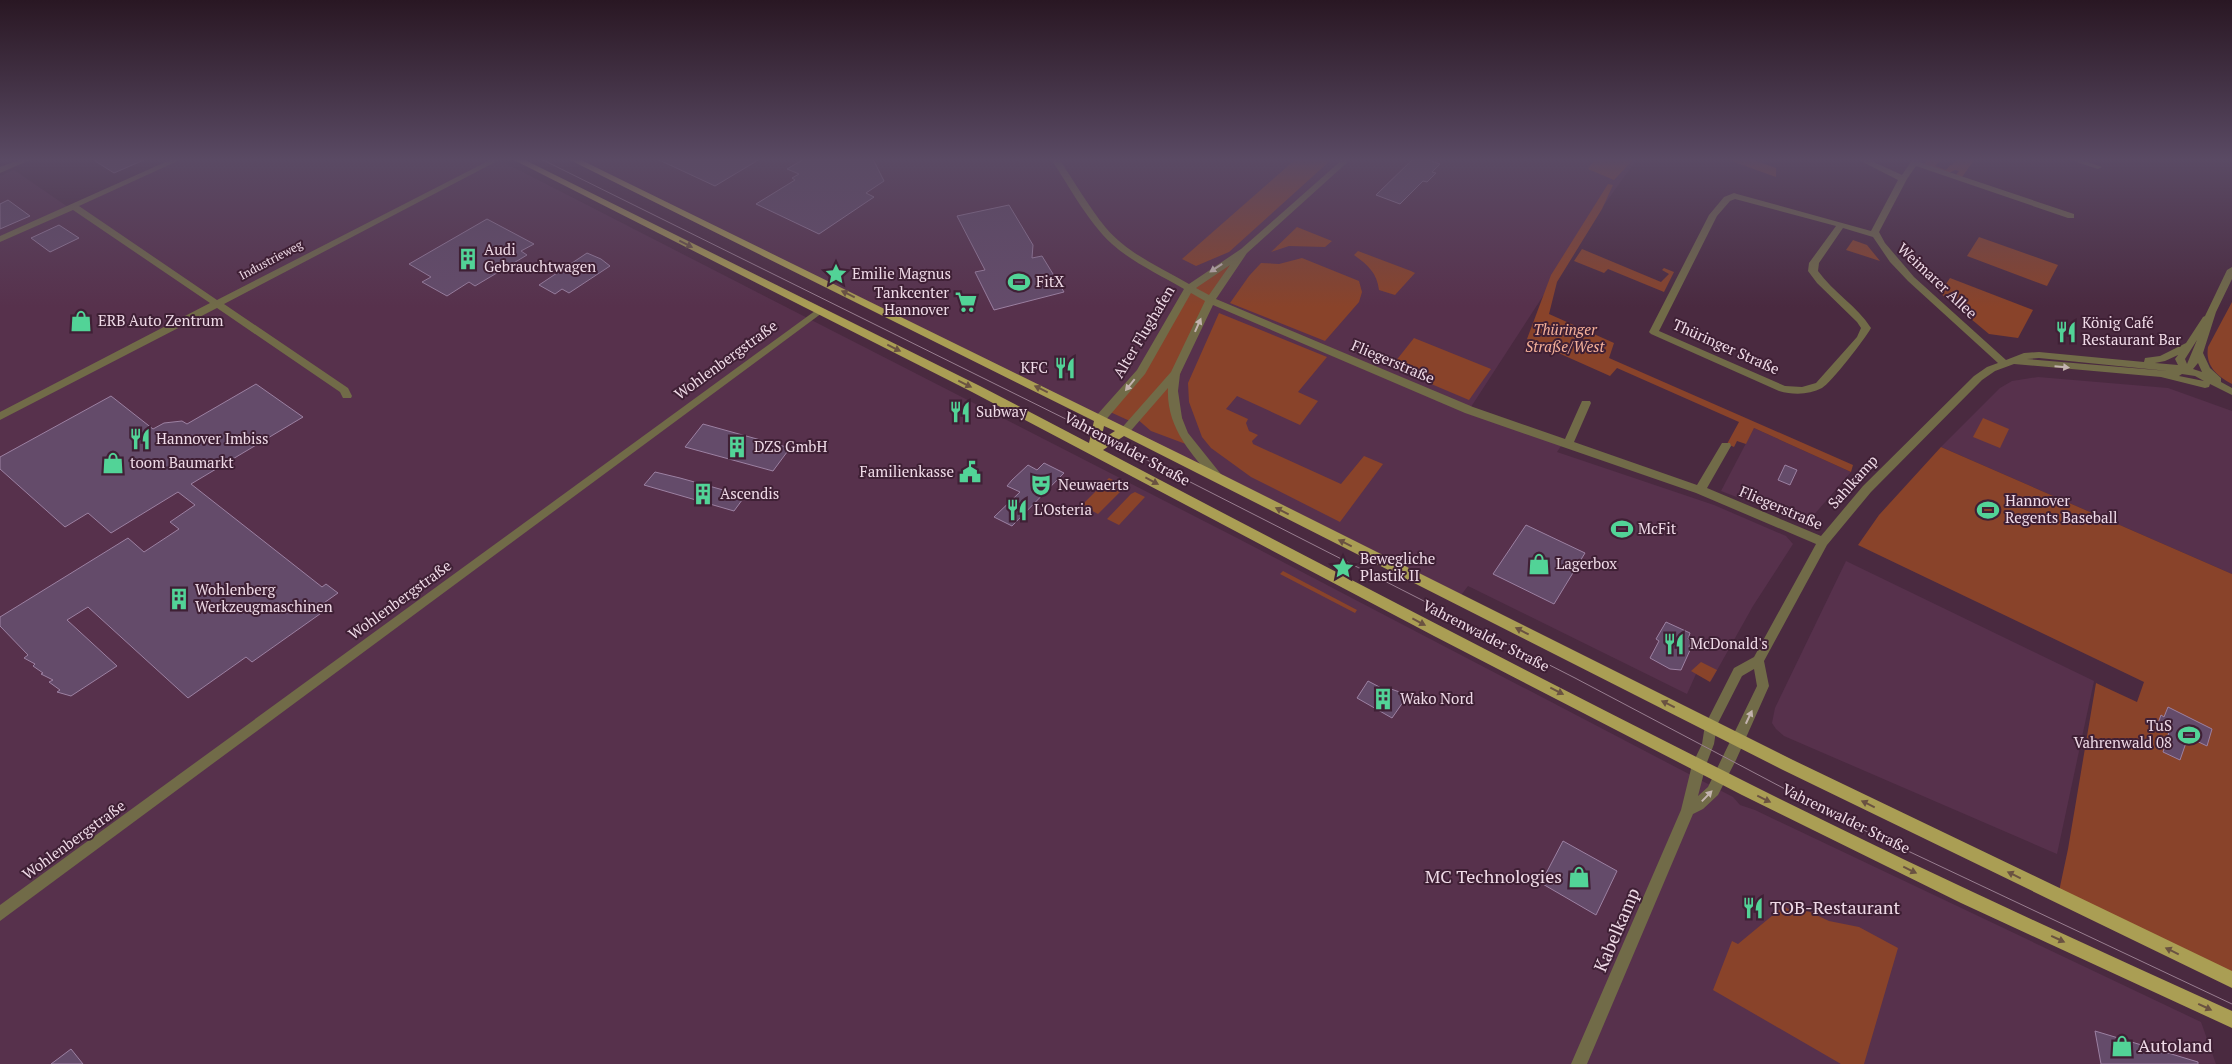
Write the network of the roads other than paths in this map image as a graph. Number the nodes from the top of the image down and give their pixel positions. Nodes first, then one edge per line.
1 (67, 209) edge
2 (77, 209) edge
3 (399, 209) edge
4 (617, 209) edge
5 (675, 209) edge
6 (1088, 209) edge
7 (1291, 209) edge
8 (1719, 209) edge
9 (1784, 209) edge
10 (1886, 209) edge
11 (2050, 209) edge
12 (2071, 216) dead end
13 (1841, 225) junction
14 (1875, 235) junction
15 (0, 239) edge
16 (1244, 251) junction
17 (2232, 270) edge
18 (1189, 288) junction
19 (1210, 300) junction
20 (217, 302) junction
21 (819, 311) junction
22 (2212, 312) junction
23 (2187, 345) junction
24 (2198, 353) junction
25 (2124, 361) junction
26 (2009, 362) junction
27 (2183, 370) junction
28 (1175, 374) junction
29 (2156, 374) junction
30 (2204, 385) junction
31 (2232, 391) edge
32 (347, 396) dead end
33 (2232, 397) edge
34 (1586, 402) dead end
35 (0, 416) edge
36 (1100, 419) junction
37 (1124, 431) junction
38 (1568, 444) junction
39 (1726, 446) dead end
40 (1093, 451) junction
41 (1219, 478) junction
42 (1700, 490) junction
43 (1823, 542) junction
44 (1758, 661) junction
45 (1711, 726) junction
46 (1738, 740) junction
47 (1699, 765) junction
48 (1721, 777) junction
49 (1688, 810) junction
50 (0, 914) edge
51 (2232, 980) edge
52 (2232, 1020) edge
53 (1578, 1064) edge

1 - 15 street
2 - 20 street
3 - 20 street, Industrieweg
4 -> 21 main road, Vahrenwalder Straße
36 -> 5 main road, Vahrenwalder Straße
6 - 18 street, Fliegerstraße
7 - 16 street, Alter Flughafen
8 - 13 street, Thüringer Straße
9 - 13 street, Thüringer Straße
10 - 14 street
11 - 12 street
13 - 14 street, Thüringer Straße
14 - 26 street, Weimarer Allee
16 -> 18 street, Alter Flughafen
16 - 19 street, Alter Flughafen
17 - 22 street, Sahlkamp
18 - 19 street, Fliegerstraße
18 -> 36 street, Alter Flughafen
28 -> 19 street, Alter Flughafen
19 - 38 street, Fliegerstraße
20 - 32 street
20 - 35 street, Industrieweg
21 -> 40 main road, Vahrenwalder Straße
21 - 50 street, Wohlenbergstraße
22 - 23 street, Sahlkamp
22 - 24 street, Sahlkamp
23 - 25 street, Sahlkamp
23 - 27 street, Sahlkamp
24 - 27 street, Sahlkamp
24 - 31 street
25 - 26 street, Sahlkamp
25 - 27 street, Sahlkamp
26 -> 29 street
26 - 43 street, Sahlkamp
27 - 29 street
27 - 30 street
27 - 31 street
28 - 37 street, Alter Flughafen
28 - 41 street, Alter Flughafen
29 - 30 street
30 - 33 street
34 - 38 street
36 - 37 main road, Vahrenwalder Straße
36 - 40 main road
37 - 40 main road
37 - 41 main road, Vahrenwalder Straße
38 - 42 street, Fliegerstraße
39 - 42 street
40 -> 47 main road, Vahrenwalder Straße
45 -> 41 main road, Vahrenwalder Straße
42 - 43 street, Fliegerstraße
43 - 44 street, Sahlkamp
44 - 45 street, Sahlkamp
46 -> 44 street
45 - 46 main road, Vahrenwalder Straße
45 - 47 street, Sahlkamp
46 - 48 street
51 -> 46 main road, Vahrenwalder Straße
47 - 48 main road, Vahrenwalder Straße
47 - 49 street, Kabelkamp
49 -> 48 street
48 -> 52 main road, Vahrenwalder Straße
49 - 53 street, Kabelkamp

